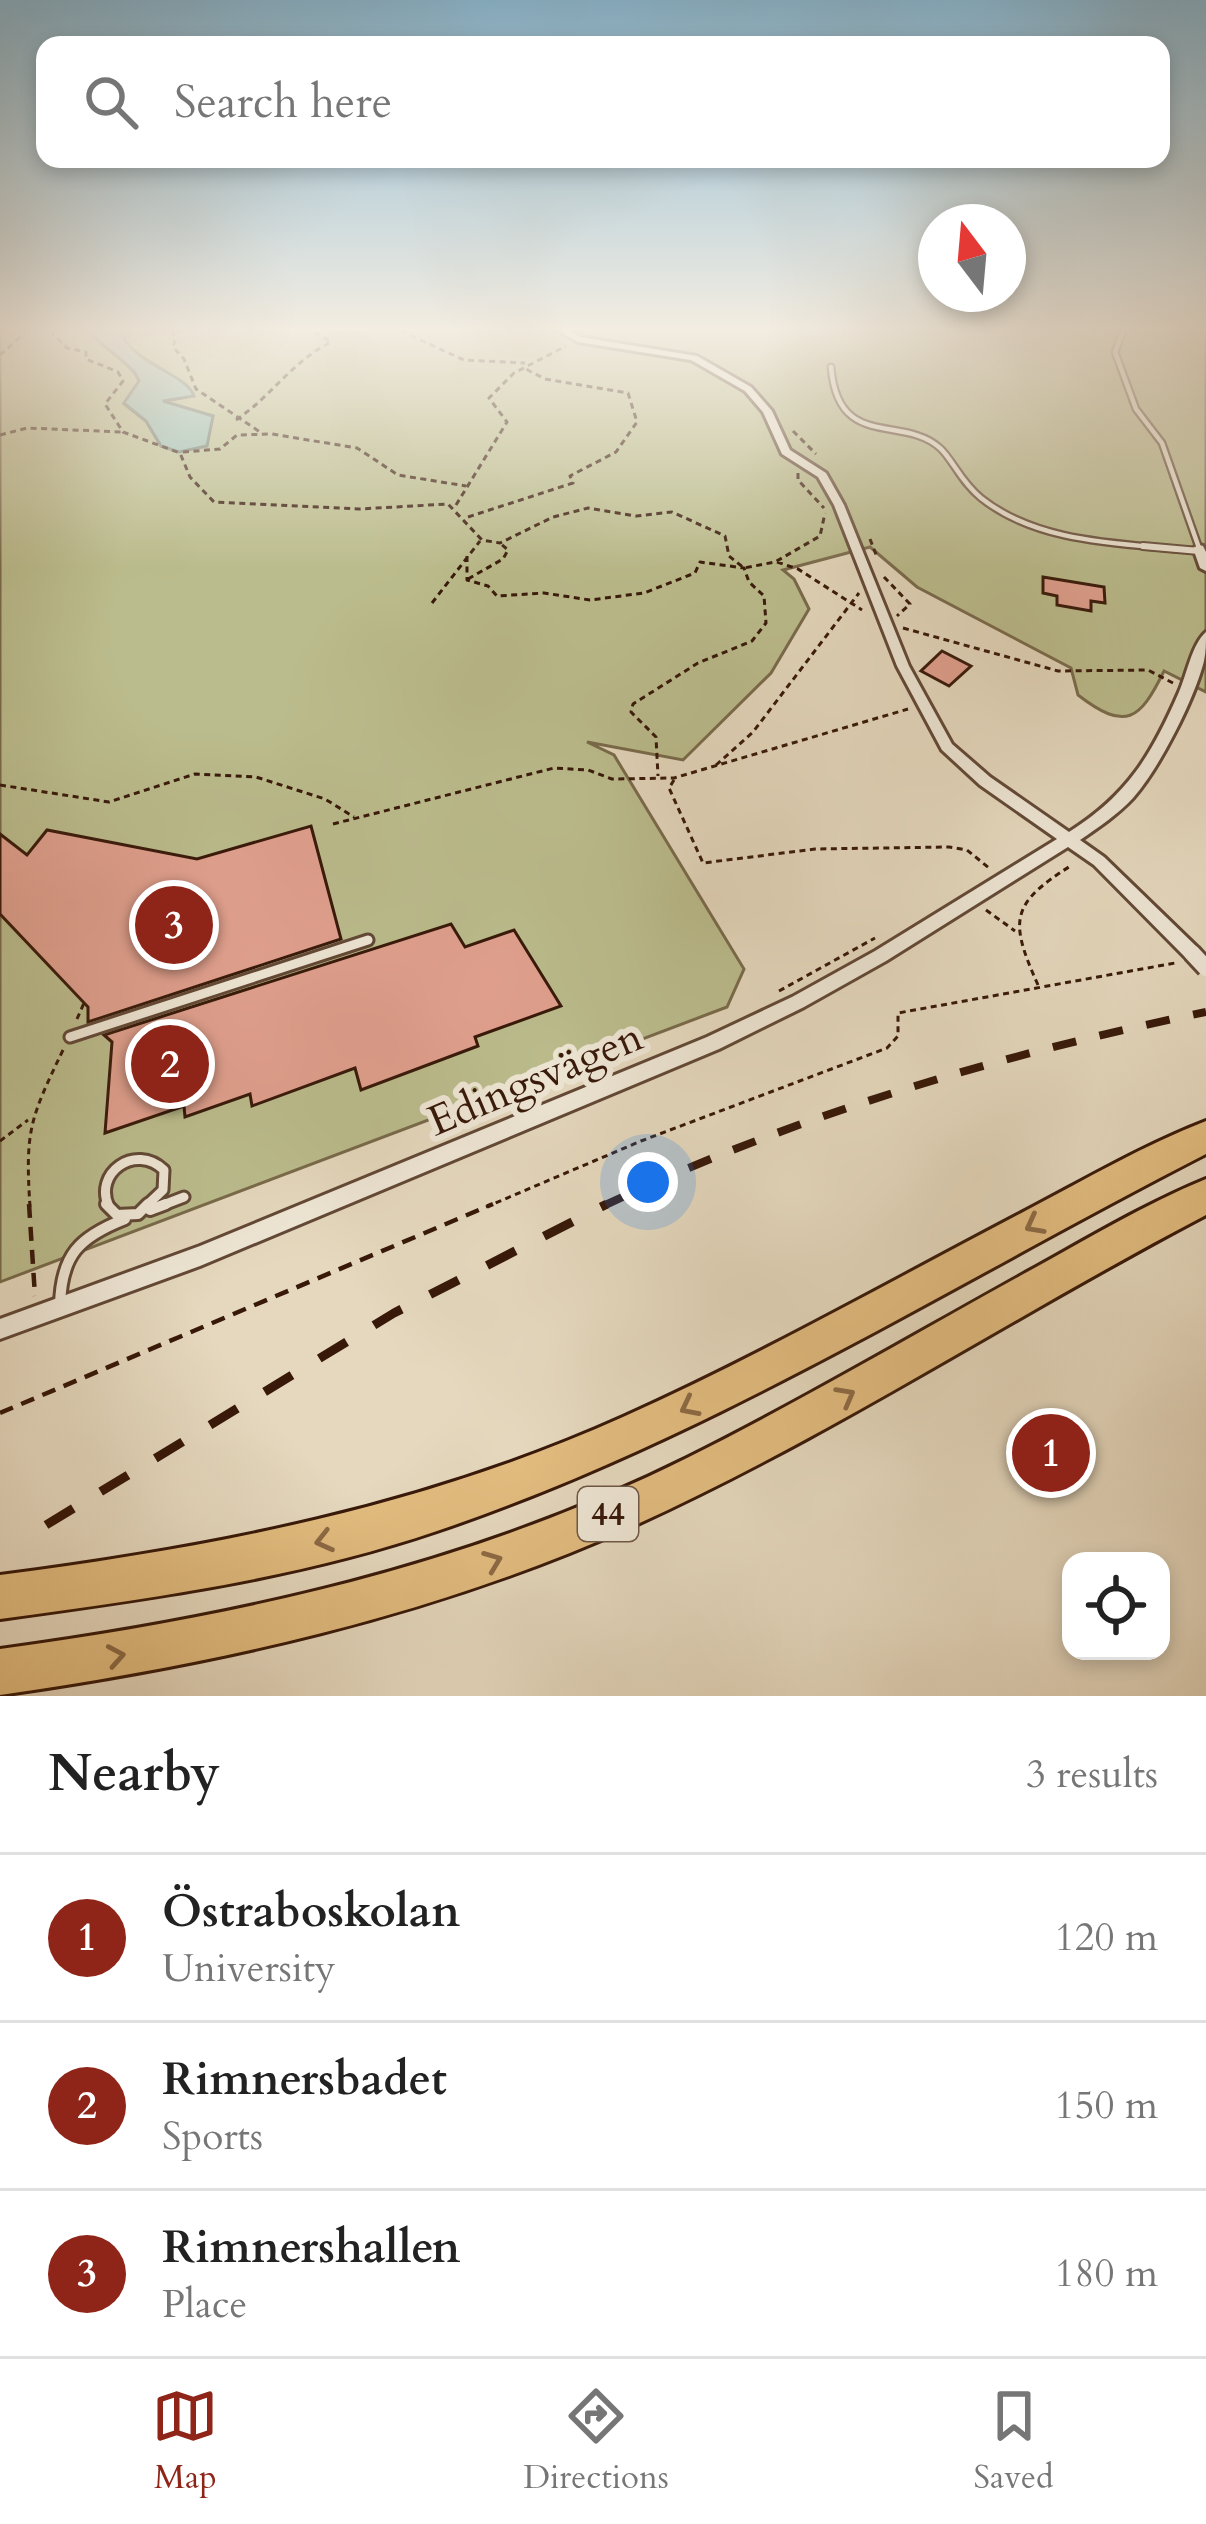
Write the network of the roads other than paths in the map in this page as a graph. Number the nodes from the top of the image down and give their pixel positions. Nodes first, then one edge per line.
1 (766, 410) edge
2 (848, 410) edge
3 (1137, 410) edge
4 (1199, 550) junction
5 (1206, 568) edge
6 (1206, 636) edge
7 (1070, 839) junction
8 (368, 940) dead end
9 (1196, 960) edge
10 (70, 1037) road end
11 (1206, 1137) edge
12 (1206, 1196) edge
13 (184, 1197) dead end
14 (138, 1214) junction
15 (60, 1298) junction
16 (0, 1329) edge
17 (0, 1597) edge
18 (0, 1672) edge

1 - 7 street
2 - 4 lane
3 - 4 lane
4 - 5 street
6 - 7 street, Edingsvägen
7 - 9 street
7 - 15 street, Edingsvägen
8 - 10 lane
11 -> 17 highway, 44
18 -> 12 highway, 44
13 - 14 lane
14 - 14 lane
14 - 15 lane
15 - 16 street, Edingsvägen

